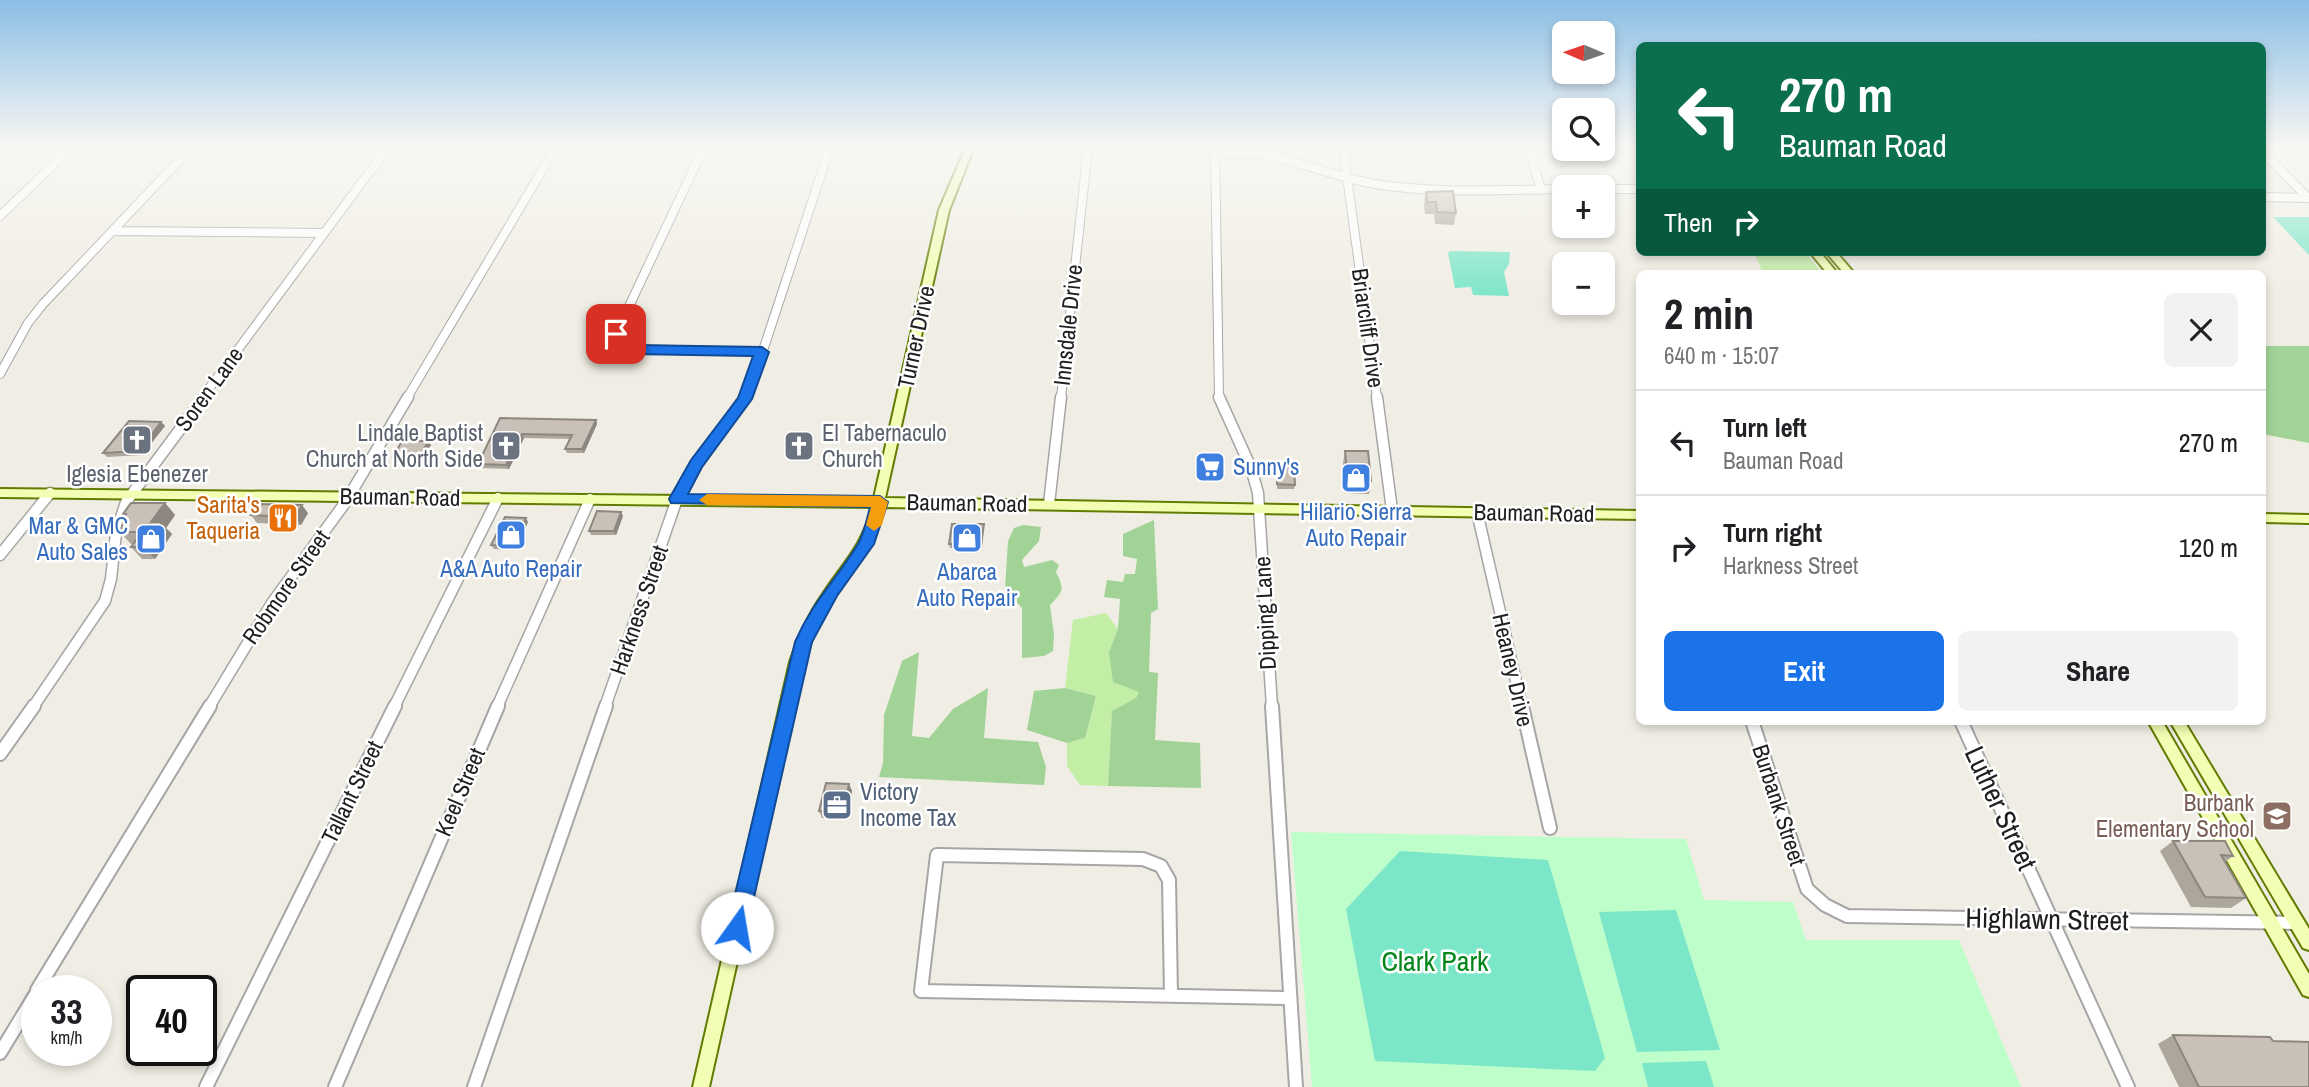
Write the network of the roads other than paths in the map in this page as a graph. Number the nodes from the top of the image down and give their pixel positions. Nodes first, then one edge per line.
1 (19, 198) edge
2 (145, 198) edge
3 (350, 198) edge
4 (526, 198) edge
5 (680, 198) edge
6 (813, 198) edge
7 (949, 198) edge
8 (1083, 198) edge
9 (1216, 198) edge
10 (1350, 198) edge
11 (0, 216) edge
12 (114, 231) junction
13 (324, 233) junction
14 (1818, 256) edge
15 (1846, 269) edge
16 (1829, 270) edge
17 (762, 352) junction
18 (0, 374) edge
19 (0, 492) edge
20 (50, 493) junction
21 (132, 494) junction
22 (349, 496) junction
23 (498, 498) junction
24 (590, 499) junction
25 (677, 499) junction
26 (880, 502) junction
27 (1049, 504) junction
28 (1258, 507) junction
29 (1392, 510) junction
30 (1477, 512) junction
31 (1636, 515) edge
32 (2266, 518) edge
33 (2309, 519) edge
34 (0, 555) edge
35 (1753, 725) edge
36 (1963, 725) edge
37 (2157, 725) edge
38 (2179, 725) edge
39 (0, 754) edge
40 (2183, 771) junction
41 (2208, 772) junction
42 (1550, 828) dead end
43 (1807, 889) joint
44 (2052, 920) junction
45 (2271, 923) junction
46 (2297, 923) junction
47 (2309, 943) edge
48 (47, 975) edge
49 (2309, 989) edge
50 (1171, 995) junction
51 (1288, 998) junction
52 (21, 1018) edge
53 (0, 1053) edge
54 (206, 1087) edge
55 (335, 1087) edge
56 (474, 1087) edge
57 (701, 1087) edge
58 (1296, 1087) edge
59 (2128, 1087) edge

1 - 11 street
2 - 12 street
3 - 13 street, Soren Lane
4 - 22 street, Robmore Street
5 - 17 street
6 - 17 street, Harkness Street
7 - 26 street, Turner Drive
8 - 27 street, Innsdale Drive
9 - 28 street, Dipping Lane
10 - 29 street, Briarcliff Drive
12 - 13 street
12 - 18 street
13 - 21 street, Soren Lane
14 - 16 street
15 - 16 main road
17 - 25 street, Harkness Street
19 - 20 street, Bauman Road
20 - 21 street, Bauman Road
20 - 34 street
21 - 22 street, Bauman Road
21 - 39 street, Soren Lane
22 - 23 street, Bauman Road
22 - 48 street, Robmore Street
23 - 24 street, Bauman Road
23 - 54 street, Tallant Street
24 - 25 street, Bauman Road
24 - 55 street, Keel Street
25 - 26 street, Bauman Road
25 - 56 street, Harkness Street
26 - 27 street, Bauman Road
26 - 57 street, Turner Drive
27 - 28 street, Bauman Road
28 - 29 street, Bauman Road
28 - 51 street, Dipping Lane
29 - 30 street, Bauman Road
30 - 31 street, Bauman Road
30 - 42 street, Heaney Drive
32 - 33 street
35 - 43 street, Burbank Street
36 - 44 street, Luther Street
37 - 40 street
38 - 41 street
40 - 41 street
40 - 45 street
41 - 46 street
43 - 44 street, Highlawn Street
44 - 45 street, Highlawn Street
44 - 59 street, Luther Street
45 - 46 street, Highlawn Street
45 - 49 street
46 - 47 street
50 - 50 street
50 - 51 street
51 - 58 street, Dipping Lane
52 - 53 street, Robmore Street

